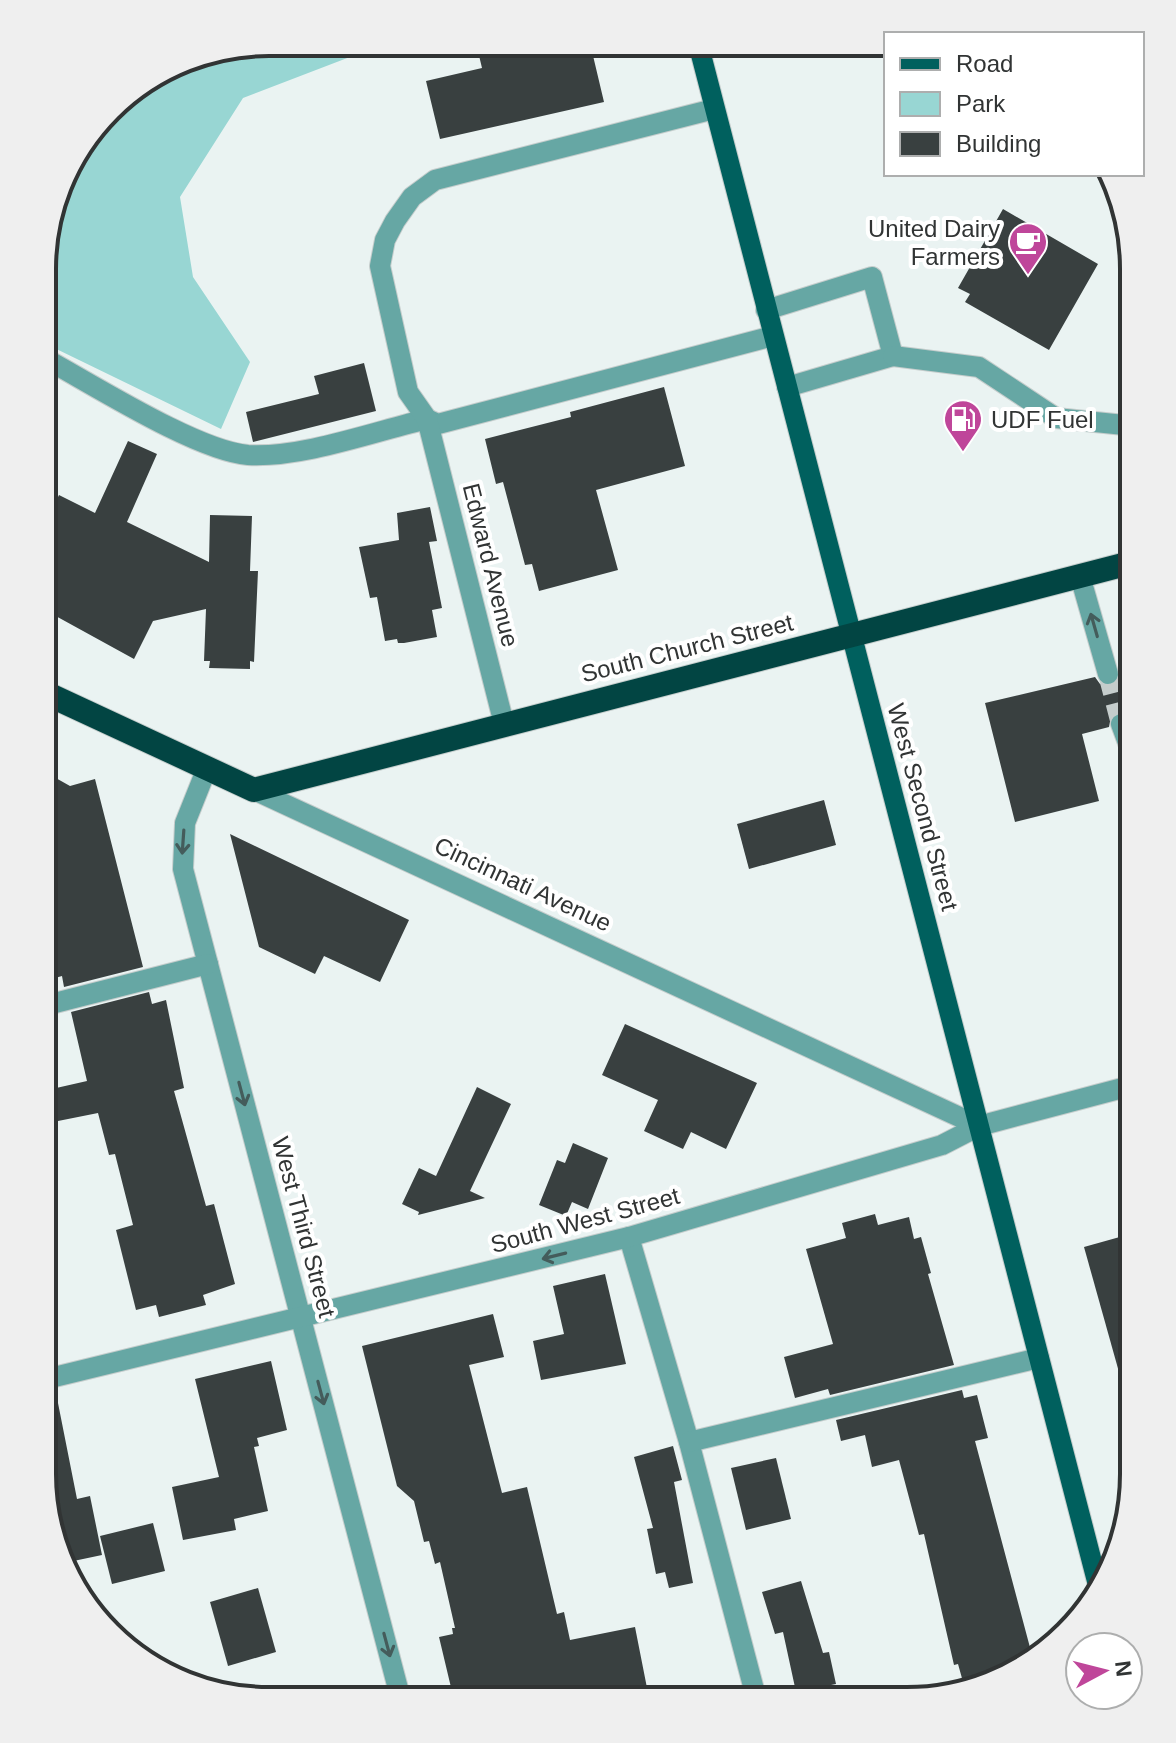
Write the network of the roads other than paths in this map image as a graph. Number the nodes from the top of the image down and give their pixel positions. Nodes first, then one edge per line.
1 (701, 56) edge
2 (714, 109) junction
3 (766, 310) junction
4 (773, 336) junction
5 (893, 356) junction
6 (56, 364) edge
7 (787, 387) junction
8 (427, 419) junction
9 (1120, 425) edge
10 (1120, 566) edge
11 (1080, 576) junction
12 (851, 635) junction
13 (1108, 674) tunnel mouth
14 (56, 698) edge
15 (504, 724) junction
16 (207, 768) junction
17 (254, 790) junction
18 (208, 964) junction
19 (56, 1003) edge
20 (1120, 1089) edge
21 (979, 1126) junction
22 (629, 1237) junction
23 (301, 1318) junction
24 (1039, 1358) junction
25 (56, 1377) edge
26 (689, 1442) junction
27 (1095, 1573) edge
28 (398, 1687) edge
29 (753, 1687) edge

1 - 2 main road, West Second Street
2 - 3 main road, West Second Street
2 - 8 street, Edward Avenue
3 - 4 main road, West Second Street
3 - 5 street
4 - 7 main road, West Second Street
4 - 8 street
5 - 7 street
5 - 9 street
6 - 8 street
7 - 12 main road, West Second Street
8 - 15 street, Edward Avenue
10 - 11 highway, South Church Street
11 - 12 highway, South Church Street
13 -> 11 street
12 - 15 highway, South Church Street
12 - 21 main road, West Second Street
14 - 16 highway, Cincinnati Avenue
15 - 17 highway, South Church Street
16 - 17 highway, Cincinnati Avenue
16 -> 18 street, West Third Street
17 - 21 street, Cincinnati Avenue
18 - 19 street
18 -> 23 street, West Third Street
20 - 21 street, South West Street
21 - 22 street, South West Street
21 - 24 main road, West Second Street
22 -> 23 street, South West Street
22 - 26 street
23 - 25 street, South West Street
23 -> 28 street, West Third Street
24 - 26 street
24 - 27 main road, West Second Street
26 - 29 street

